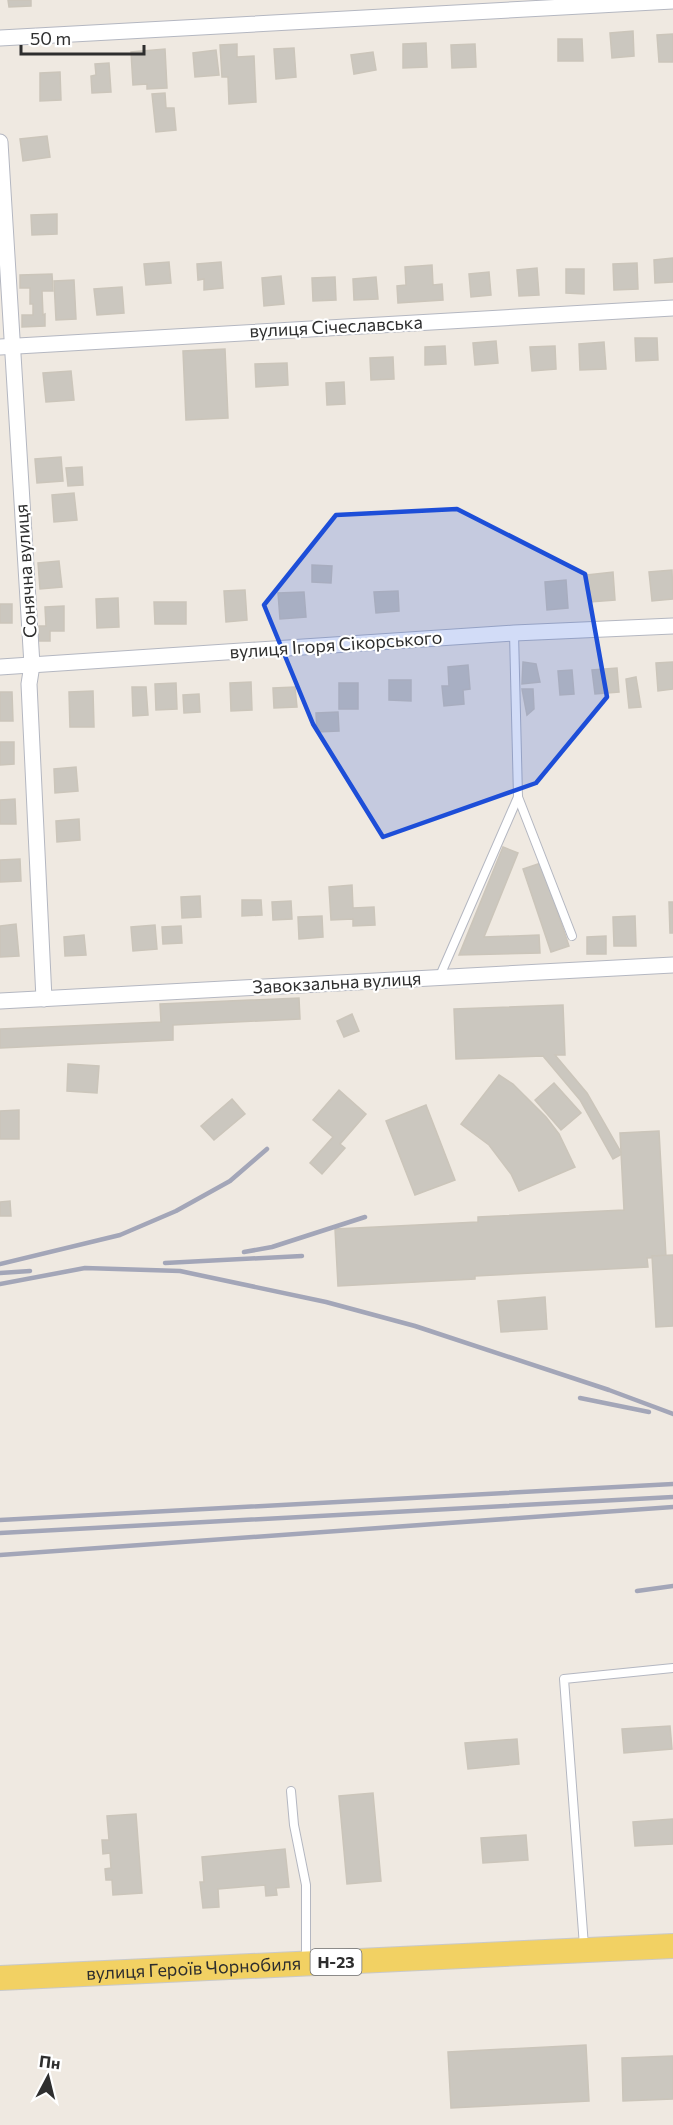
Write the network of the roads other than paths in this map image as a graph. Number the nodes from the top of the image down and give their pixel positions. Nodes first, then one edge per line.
1 (673, 1) edge
2 (0, 38) edge
3 (0, 142) edge
4 (673, 308) edge
5 (6, 346) edge
6 (673, 626) edge
7 (514, 633) junction
8 (32, 665) junction
9 (0, 667) edge
10 (518, 798) junction
11 (572, 936) dead end
12 (673, 965) edge
13 (439, 978) junction
14 (44, 999) junction
15 (0, 1001) edge
16 (673, 1668) edge
17 (291, 1791) dead end
18 (673, 1946) edge
19 (584, 1950) junction
20 (306, 1964) junction
21 (0, 1978) edge

1 - 2 street
3 - 5 street, Сонячна вулиця
4 - 5 street, вулиця Січеславська
5 - 8 street, Сонячна вулиця
6 - 7 street, вулиця Ігоря Сікорського
7 - 8 street, вулиця Ігоря Сікорського
7 - 10 lane
8 - 9 street, вулиця Ігоря Сікорського
8 - 14 street, Сонячна вулиця
10 - 11 lane
10 - 13 lane
12 - 13 street, Завокзальна вулиця
13 - 14 street, Завокзальна вулиця
14 - 15 street, Завокзальна вулиця
16 - 19 lane
17 - 20 lane
18 - 19 main road, вулиця Героїв Чорнобиля / Н-23
19 - 20 main road, вулиця Героїв Чорнобиля / Н-23
20 - 21 main road, вулиця Героїв Чорнобиля / Н-23

